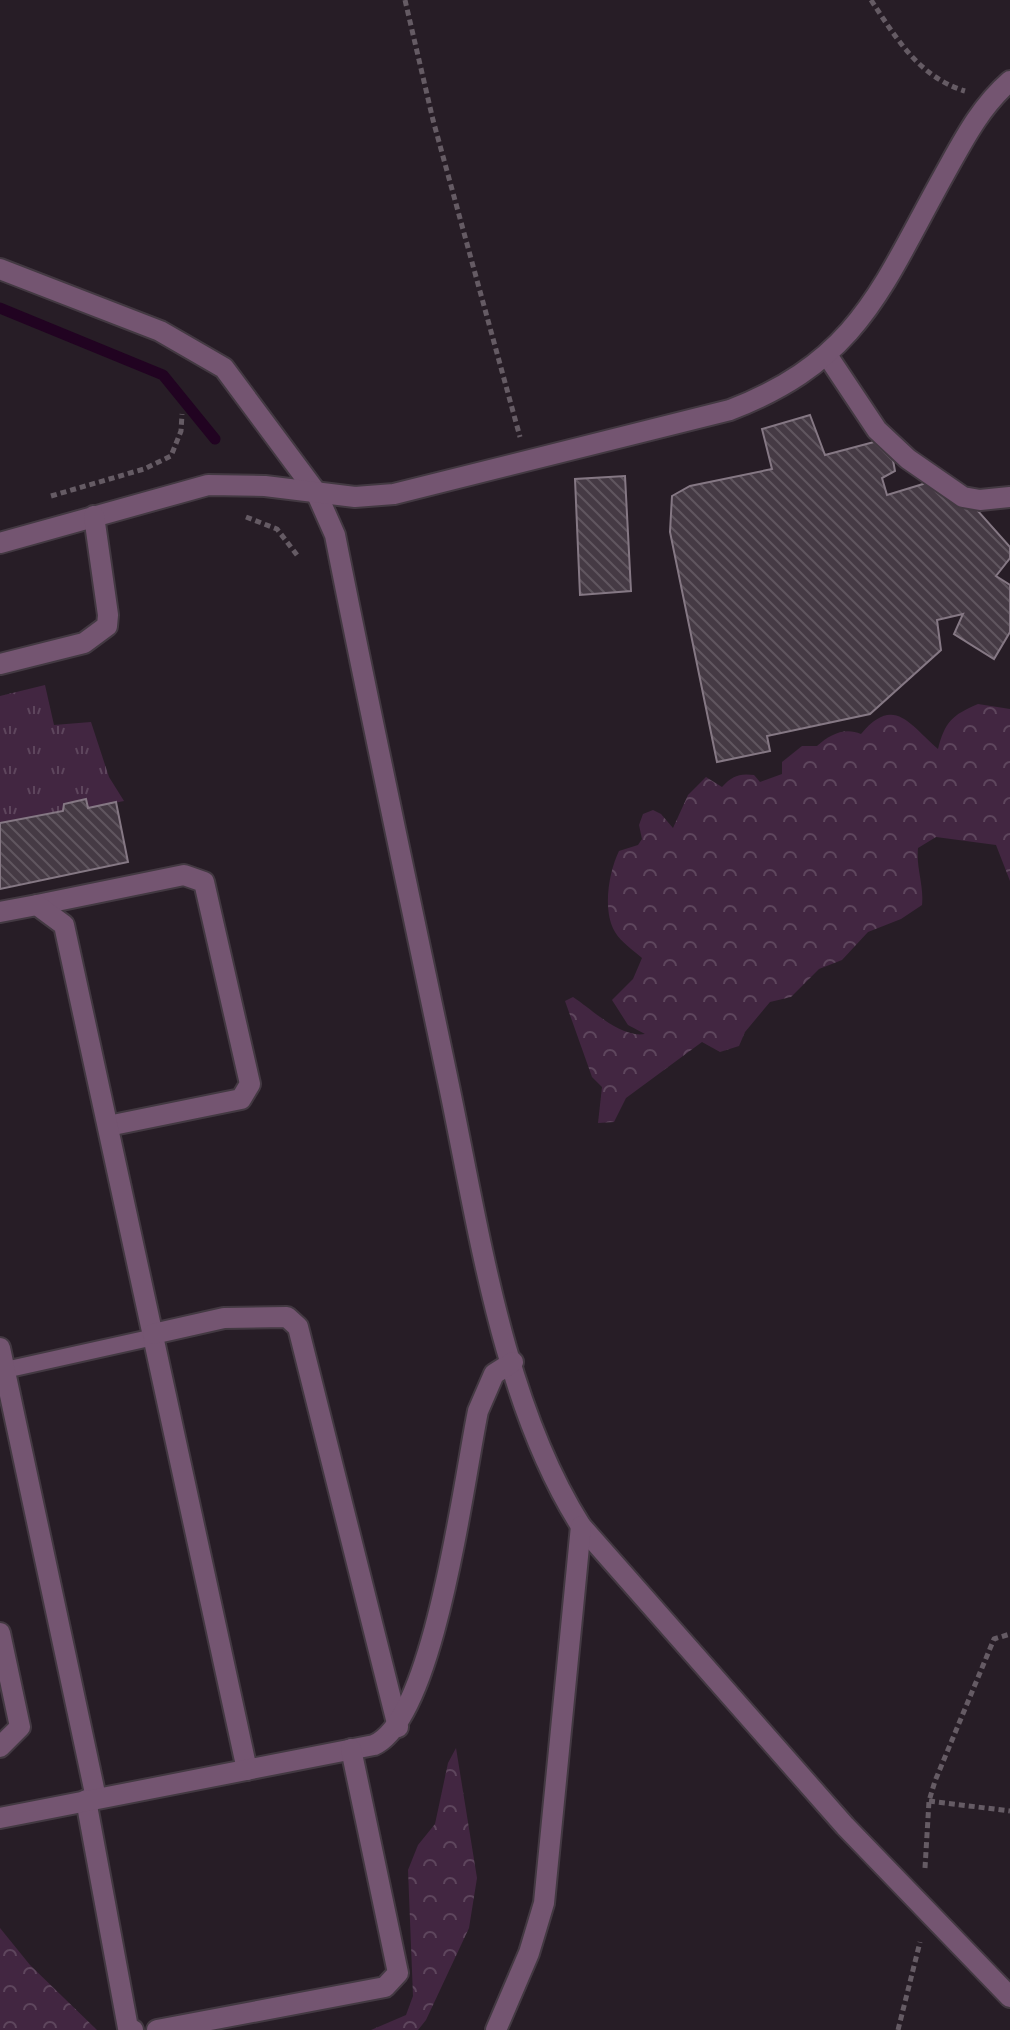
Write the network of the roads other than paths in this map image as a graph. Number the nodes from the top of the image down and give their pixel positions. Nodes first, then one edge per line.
1 (1010, 81) edge
2 (0, 269) edge
3 (827, 355) junction
4 (316, 492) junction
5 (1010, 497) edge
6 (94, 516) junction
7 (0, 543) edge
8 (0, 664) edge
9 (37, 905) junction
10 (0, 912) edge
11 (108, 1126) junction
12 (153, 1335) junction
13 (0, 1348) edge
14 (513, 1362) junction
15 (5, 1370) junction
16 (581, 1526) junction
17 (0, 1633) edge
18 (398, 1727) junction
19 (0, 1747) edge
20 (351, 1749) junction
21 (247, 1770) junction
22 (91, 1799) junction
23 (0, 1818) edge
24 (1010, 1997) edge
25 (133, 2030) edge
26 (157, 2030) edge
27 (496, 2030) edge

1 - 3 street
2 - 4 street
3 - 4 street
3 - 5 street
4 - 6 street
4 - 14 street
6 - 7 street
6 - 8 street
9 - 10 street
9 - 11 street
9 - 11 street
11 - 12 street
12 - 15 lane
12 - 18 street
12 - 21 street
13 - 15 street
14 - 16 street
14 - 18 street
15 - 22 street
16 - 24 street
16 - 27 street
17 - 19 street
18 - 20 street
20 - 21 street
20 - 26 street
21 - 22 street
22 - 23 street
22 - 25 street

